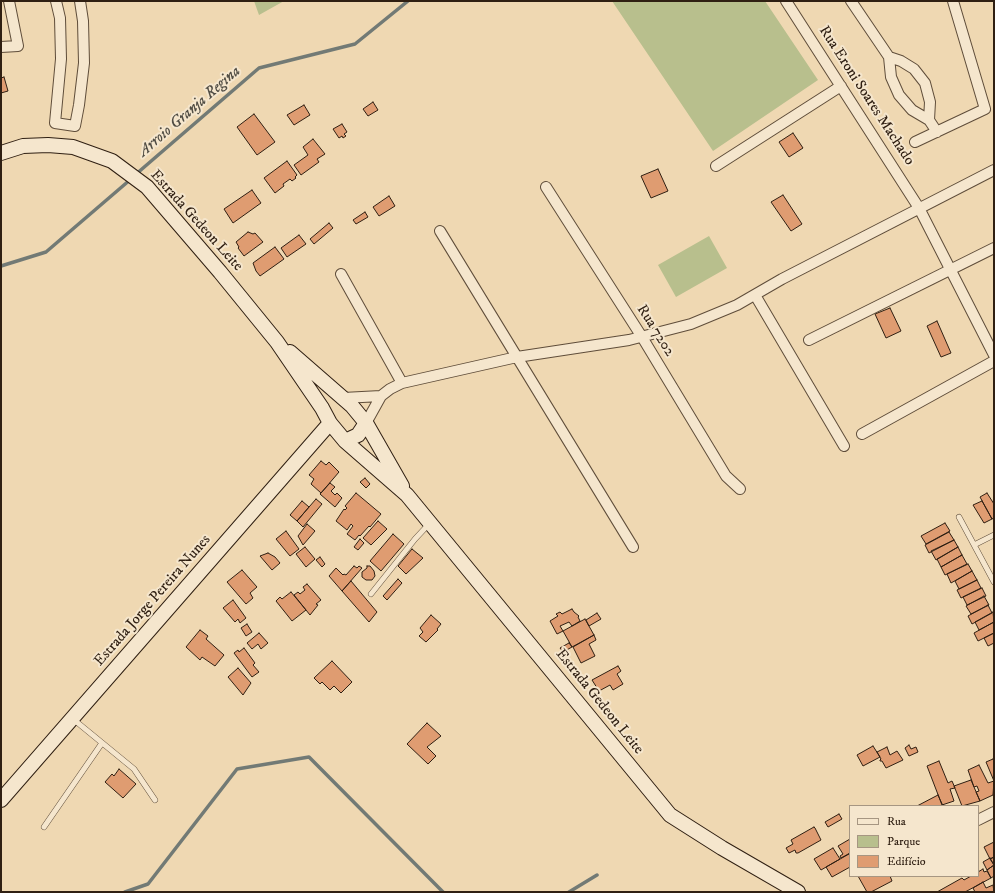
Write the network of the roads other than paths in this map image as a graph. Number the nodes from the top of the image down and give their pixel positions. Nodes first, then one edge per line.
1 (9, 1) edge
2 (56, 1) edge
3 (80, 1) edge
4 (786, 1) edge
5 (852, 1) edge
6 (953, 1) edge
7 (1, 47) edge
8 (889, 57) junction
9 (841, 86) junction
10 (929, 120) junction
11 (937, 132) junction
12 (915, 142) dead end
13 (1, 153) edge
14 (716, 166) dead end
15 (994, 170) edge
16 (546, 187) dead end
17 (920, 208) junction
18 (440, 231) dead end
19 (994, 248) edge
20 (951, 270) junction
21 (341, 274) dead end
22 (755, 296) junction
23 (642, 337) junction
24 (809, 340) dead end
25 (277, 342) junction
26 (994, 355) edge
27 (517, 357) junction
28 (994, 361) edge
29 (402, 383) junction
30 (381, 396) junction
31 (343, 398) junction
32 (322, 408) junction
33 (330, 423) junction
34 (366, 423) junction
35 (862, 434) dead end
36 (345, 441) junction
37 (844, 446) dead end
38 (740, 489) dead end
39 (407, 495) junction
40 (958, 517) dead end
41 (430, 523) junction
42 (994, 535) edge
43 (974, 545) junction
44 (633, 547) dead end
45 (994, 582) edge
46 (370, 594) dead end
47 (72, 719) junction
48 (102, 743) junction
49 (1, 800) edge
50 (155, 800) dead end
51 (994, 812) edge
52 (979, 820) edge
53 (44, 827) dead end
54 (798, 892) edge

1 - 7 street
2 - 3 street
4 - 9 street, Rua Eroni Soares Machado
5 - 8 street
6 - 11 street
8 - 10 street
8 - 10 street
9 - 14 street
9 - 17 street, Rua Eroni Soares Machado
10 - 11 street
11 - 12 street
13 - 25 main road, Estrada Gedeon Leite
15 - 17 street
16 - 23 street, Rua 7202
17 - 20 street, Rua Eroni Soares Machado
17 - 22 street
18 - 27 street
19 - 20 street
20 - 24 street
20 - 26 street, Rua Eroni Soares Machado
21 - 29 street
22 - 23 street
22 - 37 street
23 - 27 street
23 - 38 street, Rua 7202
25 - 31 main road, Estrada Gedeon Leite
25 - 32 main road, Estrada Gedeon Leite
27 - 29 street
27 - 44 street
28 - 35 street
29 - 30 street
30 - 31 street
30 - 34 street
31 - 32 main road
31 - 34 main road, Estrada Gedeon Leite
32 - 33 main road, Estrada Gedeon Leite
33 - 36 main road, Estrada Gedeon Leite
33 - 47 main road, Estrada Jorge Pereira Nunes
34 - 36 main road
34 - 39 main road, Estrada Gedeon Leite
36 - 39 main road, Estrada Gedeon Leite
39 - 41 main road, Estrada Gedeon Leite
40 - 43 lane
41 - 46 lane
41 - 54 main road, Estrada Gedeon Leite
42 - 43 lane
43 - 45 lane
47 - 48 lane
47 - 49 main road, Estrada Jorge Pereira Nunes
48 - 50 lane
48 - 53 lane
51 - 52 street

